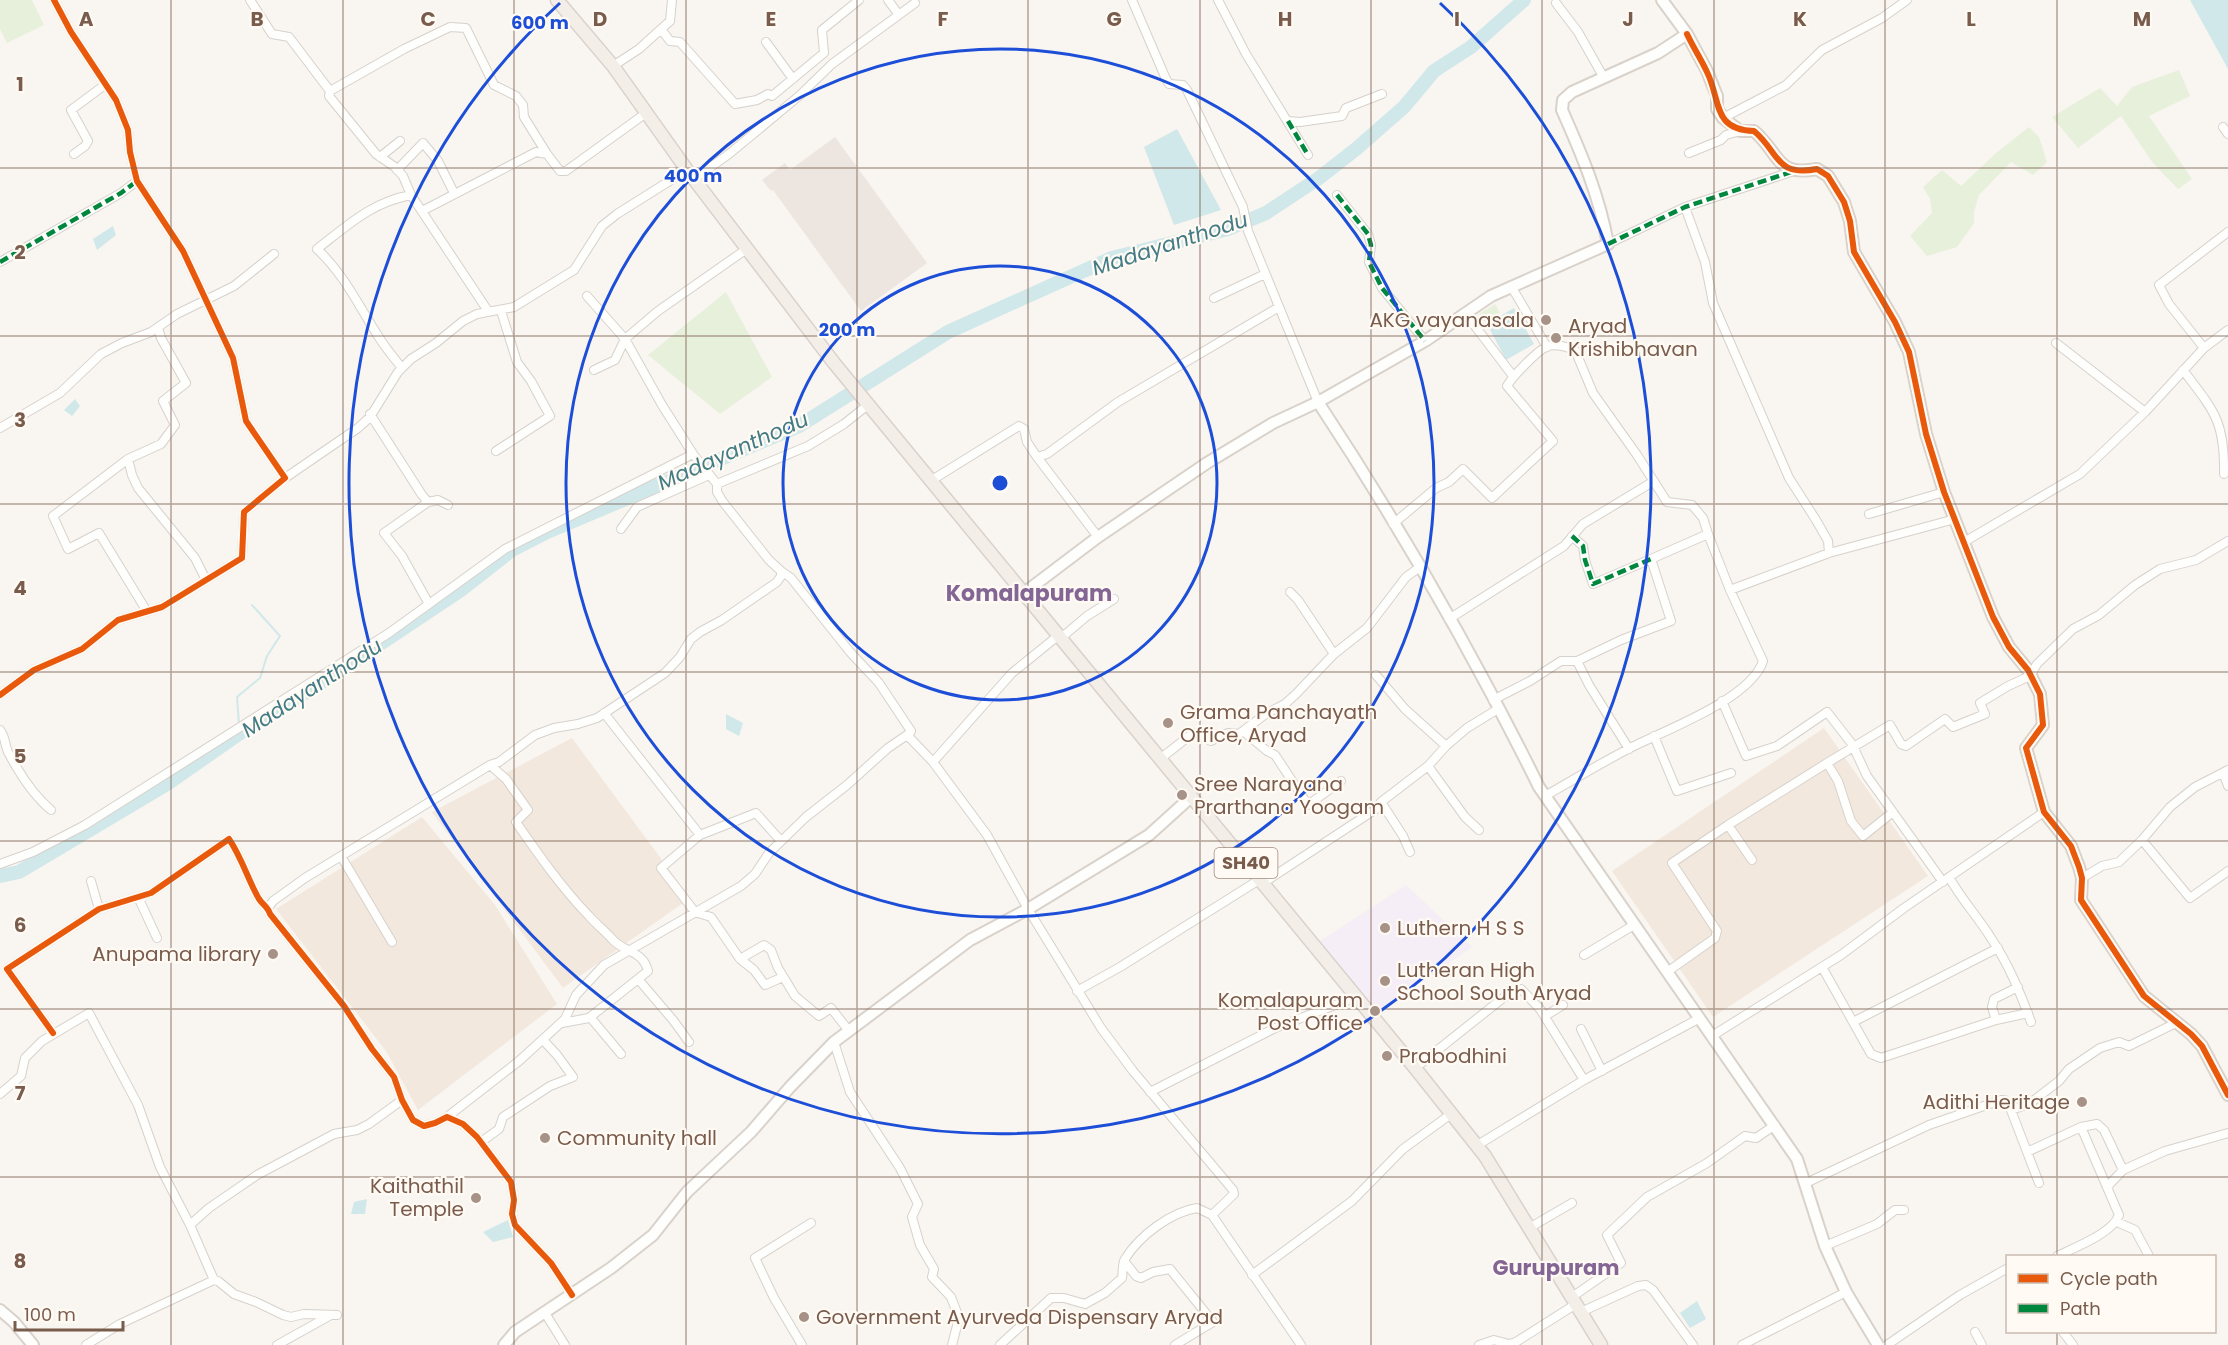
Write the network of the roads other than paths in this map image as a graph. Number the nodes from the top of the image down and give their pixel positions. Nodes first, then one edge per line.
1 (54, 0) edge
2 (250, 0) edge
3 (557, 0) edge
4 (672, 0) edge
5 (859, 0) edge
6 (888, 0) edge
7 (1132, 0) edge
8 (1218, 0) edge
9 (1662, 0) edge
10 (1907, 0) edge
11 (915, 3) dead end
12 (1556, 3) dead end
13 (899, 15) junction
14 (661, 29) junction
15 (1687, 34) junction
16 (766, 42) dead end
17 (612, 66) junction
18 (1604, 78) junction
19 (793, 79) junction
20 (106, 84) junction
21 (330, 91) junction
22 (1382, 94) dead end
23 (646, 113) junction
24 (1288, 121) junction
25 (1726, 126) junction
26 (2223, 127) dead end
27 (2228, 134) edge
28 (400, 141) dead end
29 (1689, 153) dead end
30 (74, 154) dead end
31 (547, 154) junction
32 (1308, 155) dead end
33 (380, 157) junction
34 (397, 170) junction
35 (1794, 171) junction
36 (690, 175) junction
37 (137, 181) junction
38 (454, 193) junction
39 (411, 195) junction
40 (1337, 195) dead end
41 (1685, 207) junction
42 (422, 211) junction
43 (2228, 232) edge
44 (1608, 244) junction
45 (748, 248) junction
46 (274, 254) dead end
47 (0, 262) edge
48 (1266, 274) junction
49 (1511, 286) junction
50 (587, 296) dead end
51 (1214, 298) dead end
52 (207, 301) junction
53 (1279, 307) junction
54 (501, 310) junction
55 (488, 311) junction
56 (1465, 313) junction
57 (158, 328) junction
58 (2228, 330) edge
59 (626, 339) junction
60 (1425, 341) junction
61 (2056, 343) dead end
62 (1547, 346) junction
63 (2204, 348) junction
64 (402, 368) junction
65 (594, 370) dead end
66 (2183, 370) junction
67 (1513, 376) junction
68 (868, 402) junction
69 (1318, 402) junction
70 (2145, 412) junction
71 (370, 414) junction
72 (0, 428) edge
73 (2226, 451) edge
74 (496, 452) dead end
75 (693, 454) junction
76 (1037, 457) junction
77 (128, 459) junction
78 (707, 472) junction
79 (2224, 474) dead end
80 (285, 478) junction
81 (932, 480) junction
82 (1654, 481) junction
83 (717, 484) junction
84 (1944, 492) junction
85 (428, 502) junction
86 (448, 505) dead end
87 (1869, 514) dead end
88 (1955, 519) junction
89 (1393, 524) junction
90 (621, 529) dead end
91 (1708, 534) junction
92 (1572, 536) junction
93 (1098, 537) junction
94 (2228, 541) edge
95 (1964, 542) junction
96 (1829, 553) junction
97 (1651, 559) junction
98 (1420, 567) junction
99 (781, 572) junction
100 (206, 580) junction
101 (1730, 590) junction
102 (1290, 592) dead end
103 (1024, 593) junction
104 (1114, 599) dead end
105 (429, 604) junction
106 (146, 610) junction
107 (1449, 619) junction
108 (1060, 636) junction
109 (1334, 654) junction
110 (1577, 661) junction
111 (1376, 675) dead end
112 (2030, 676) junction
113 (0, 695) edge
114 (1722, 701) junction
115 (1495, 704) junction
116 (604, 713) junction
117 (0, 730) edge
118 (1243, 731) junction
119 (908, 736) junction
120 (1654, 736) junction
121 (1446, 746) junction
122 (1629, 748) junction
123 (1854, 748) junction
124 (1160, 759) junction
125 (933, 762) junction
126 (1827, 763) junction
127 (490, 765) junction
128 (1428, 766) junction
129 (2228, 770) edge
130 (1731, 773) dead end
131 (1341, 781) dead end
132 (2228, 786) edge
133 (1545, 796) junction
134 (1191, 797) junction
135 (1382, 802) junction
136 (51, 810) dead end
137 (1893, 812) junction
138 (2044, 812) junction
139 (1728, 825) junction
140 (1479, 830) dead end
141 (700, 835) junction
142 (2142, 840) junction
143 (781, 841) junction
144 (1410, 852) dead end
145 (341, 856) junction
146 (1752, 860) dead end
147 (0, 864) edge
148 (2228, 871) edge
149 (2082, 878) junction
150 (1946, 879) junction
151 (91, 881) dead end
152 (1261, 881) junction
153 (138, 897) junction
154 (268, 908) junction
155 (99, 909) junction
156 (1028, 909) junction
157 (695, 912) junction
158 (1634, 925) junction
159 (157, 938) dead end
160 (392, 942) dead end
161 (1998, 948) junction
162 (630, 950) junction
163 (1584, 955) dead end
164 (740, 958) junction
165 (1822, 967) junction
166 (1667, 972) junction
167 (783, 977) junction
168 (638, 979) junction
169 (2018, 987) junction
170 (1077, 991) junction
171 (1356, 997) junction
172 (1563, 1005) dead end
173 (2028, 1013) junction
174 (1545, 1016) junction
175 (590, 1017) junction
176 (1700, 1018) junction
177 (1996, 1020) junction
178 (1853, 1022) junction
179 (2031, 1022) dead end
180 (2178, 1022) junction
181 (562, 1023) junction
182 (1581, 1029) dead end
183 (849, 1031) junction
184 (53, 1033) junction
185 (1712, 1036) junction
186 (543, 1040) junction
187 (688, 1042) dead end
188 (834, 1042) junction
189 (621, 1054) dead end
190 (1415, 1068) junction
191 (1602, 1071) junction
192 (1584, 1080) junction
193 (1150, 1092) junction
194 (0, 1094) edge
195 (2228, 1095) edge
196 (402, 1100) junction
197 (2011, 1110) junction
198 (1451, 1114) junction
199 (447, 1117) junction
200 (1775, 1125) junction
201 (2081, 1127) junction
202 (2228, 1133) edge
203 (481, 1142) junction
204 (1476, 1146) junction
205 (2027, 1152) junction
206 (2123, 1170) junction
207 (1806, 1183) junction
208 (2039, 1183) dead end
209 (2107, 1187) junction
210 (1572, 1203) dead end
211 (1904, 1210) dead end
212 (1212, 1215) junction
213 (2117, 1222) junction
214 (811, 1223) dead end
215 (190, 1226) junction
216 (1529, 1228) junction
217 (1825, 1246) junction
218 (2061, 1255) edge
219 (2148, 1255) edge
220 (1124, 1261) junction
221 (2006, 1269) edge
222 (1252, 1275) junction
223 (214, 1280) junction
224 (1846, 1292) junction
225 (572, 1295) junction
226 (1576, 1304) junction
227 (0, 1310) edge
228 (545, 1313) junction
229 (1975, 1332) dead end
230 (2064, 1333) edge
231 (33, 1345) edge
232 (86, 1345) edge
233 (277, 1345) edge
234 (504, 1345) edge
235 (565, 1345) edge
236 (802, 1345) edge
237 (952, 1345) edge
238 (1002, 1345) edge
239 (1175, 1345) edge
240 (1301, 1345) edge
241 (1479, 1345) edge
242 (1600, 1345) edge
243 (1693, 1345) edge
244 (1742, 1345) edge
245 (1878, 1345) edge
246 (1887, 1345) edge
247 (1982, 1345) edge
248 (2073, 1345) edge

1 - 20 street
2 - 21 street
3 - 17 main road, SH40
4 - 14 street
5 - 19 street
6 - 13 street
7 - 48 street
8 - 24 street
9 - 15 main road
10 - 25 street
11 - 13 street
12 - 18 street
13 - 36 street
14 - 17 street
14 - 19 street
15 - 18 main road
15 - 25 main road
16 - 19 street
17 - 23 main road, SH40
18 - 44 main road
20 - 30 street
20 - 37 street
21 - 31 street
21 - 33 street
22 - 24 street
23 - 31 street
23 - 36 main road, SH40
24 - 32 street
25 - 29 street
25 - 35 main road
26 - 27 street
28 - 33 street
31 - 38 street
33 - 34 street
34 - 38 street
34 - 39 street
35 - 41 street
35 - 84 main road
36 - 45 main road, SH40
36 - 54 street
37 - 47 street
37 - 52 street
38 - 42 street
39 - 42 street
39 - 64 street
40 - 60 street
41 - 44 street
41 - 96 street
42 - 55 street
43 - 63 street
44 - 49 main road
45 - 59 street
45 - 68 main road, SH40
46 - 52 street
48 - 51 street
48 - 53 street
49 - 56 main road
49 - 62 street
50 - 59 street
52 - 57 street
52 - 80 street
53 - 69 street
53 - 76 street
54 - 55 street
54 - 74 street
55 - 64 street
56 - 60 main road
56 - 67 street
57 - 72 street
57 - 77 street
58 - 63 street
59 - 65 street
59 - 75 street
60 - 69 main road
61 - 70 street
62 - 67 street
62 - 82 street
63 - 66 street
64 - 71 street
66 - 70 street
66 - 73 street
67 - 89 street
68 - 81 main road, SH40
68 - 83 street
69 - 89 main road
69 - 93 main road
70 - 95 street
71 - 80 street
71 - 85 street
73 - 79 street
75 - 78 street
75 - 105 street
76 - 81 street
76 - 93 street
77 - 100 street
77 - 106 street
78 - 83 street
78 - 90 street
80 - 100 street
81 - 103 main road, SH40
82 - 91 street
82 - 92 street
83 - 99 street
84 - 87 street
84 - 88 main road
85 - 86 street
85 - 105 street
88 - 95 main road
88 - 96 street
89 - 98 main road
91 - 97 street
91 - 101 street
92 - 97 street
92 - 107 street
93 - 103 main road
94 - 112 street
95 - 112 main road
96 - 101 street
97 - 110 street
98 - 107 main road
98 - 109 street
99 - 116 street
99 - 119 street
100 - 106 street
101 - 114 street
102 - 109 street
103 - 108 main road, SH40
104 - 108 street
105 - 147 street
106 - 113 street
107 - 115 main road
108 - 124 main road, SH40
108 - 125 street
109 - 118 street
110 - 115 street
110 - 122 street
111 - 121 street
112 - 123 street
112 - 138 main road
114 - 120 street
114 - 123 street
115 - 121 street
115 - 133 main road
116 - 127 street
116 - 141 street
117 - 136 street
118 - 124 street
118 - 131 street
119 - 125 street
119 - 143 street
120 - 122 street
120 - 130 street
121 - 128 street
122 - 133 street
123 - 126 street
123 - 137 street
124 - 134 main road, SH40
125 - 156 street
126 - 137 street
126 - 139 street
127 - 145 street
127 - 162 street
128 - 135 street
128 - 140 street
129 - 132 street
129 - 142 street
133 - 158 main road
134 - 152 main road, SH40
134 - 156 main road
135 - 144 street
135 - 152 street
137 - 150 street
138 - 149 main road
138 - 150 street
139 - 146 street
139 - 166 street
141 - 143 street
141 - 157 street
142 - 148 street
142 - 149 street
143 - 157 street
145 - 154 street
145 - 160 street
149 - 180 main road
150 - 161 street
150 - 165 street
151 - 155 street
152 - 170 street
152 - 171 main road, SH40
153 - 154 street
153 - 155 street
153 - 159 street
154 - 196 street
155 - 184 street
156 - 170 street
156 - 183 main road
157 - 162 street
157 - 164 street
158 - 163 street
158 - 166 main road
161 - 169 street
161 - 178 street
162 - 168 street
162 - 181 street
164 - 167 street
164 - 167 street
165 - 178 street
165 - 185 street
166 - 176 main road
167 - 183 street
168 - 175 street
168 - 187 street
169 - 173 street
169 - 177 street
170 - 193 street
171 - 190 main road, SH40
171 - 193 street
172 - 174 street
173 - 177 street
173 - 179 street
174 - 190 street
174 - 192 street
175 - 181 street
175 - 189 street
176 - 185 main road
176 - 191 street
177 - 178 street
180 - 195 main road
180 - 197 street
181 - 186 street
182 - 191 street
183 - 188 main road
184 - 194 street
184 - 215 street
185 - 200 main road
186 - 199 street
186 - 203 street
188 - 225 main road
188 - 237 street
190 - 198 main road, SH40
191 - 192 street
192 - 204 street
193 - 212 street
196 - 199 street
196 - 215 street
197 - 205 street
197 - 207 street
198 - 204 main road, SH40
198 - 222 street
199 - 203 street
200 - 207 main road
200 - 226 street
201 - 205 street
201 - 206 street
201 - 209 street
202 - 206 street
203 - 225 street
204 - 216 main road, SH40
205 - 208 street
206 - 209 street
207 - 217 main road
209 - 213 street
210 - 216 street
211 - 217 street
212 - 220 street
212 - 222 street
213 - 218 street
213 - 219 street
214 - 236 street
215 - 223 street
216 - 226 main road, SH40
217 - 224 main road
220 - 238 street
220 - 239 street
221 - 246 street
222 - 240 street
223 - 232 street
223 - 233 street
224 - 244 street
224 - 245 main road
225 - 228 main road
226 - 241 street
226 - 242 main road, SH40
226 - 243 street
227 - 231 main road
228 - 234 main road
228 - 235 street
229 - 247 street
230 - 248 street

